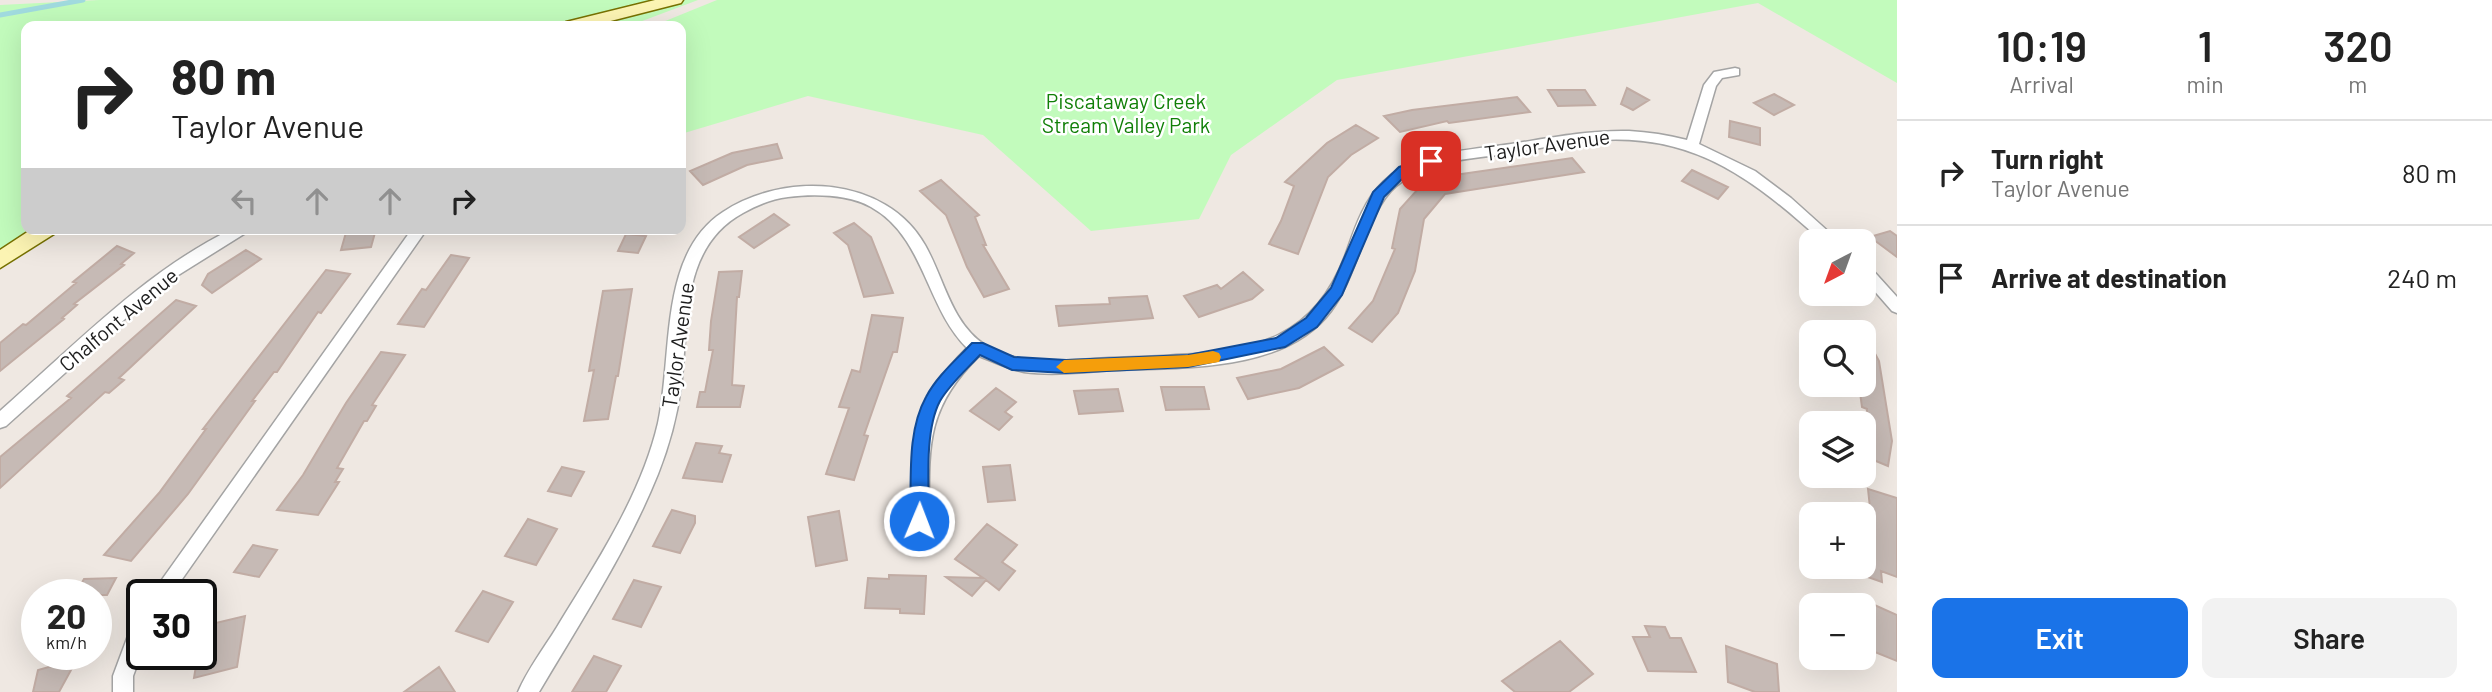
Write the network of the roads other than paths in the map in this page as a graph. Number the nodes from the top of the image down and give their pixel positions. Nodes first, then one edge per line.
1 (675, 0) edge
2 (592, 21) edge
3 (1735, 72) dead end
4 (1692, 145) junction
5 (1817, 229) edge
6 (38, 235) edge
7 (233, 235) edge
8 (416, 235) edge
9 (0, 261) edge
10 (1876, 283) edge
11 (1897, 307) edge
12 (978, 347) junction
13 (0, 421) edge
14 (919, 521) dead end
15 (171, 579) edge
16 (126, 666) edge
17 (123, 692) edge
18 (528, 692) edge

1 - 2 main road
3 - 4 street
4 - 5 street, Taylor Avenue
4 - 12 street, Taylor Avenue
6 - 9 main road
7 - 13 street, Chalfont Avenue
8 - 15 street
10 - 11 street
12 - 14 street
12 - 18 street, Taylor Avenue
16 - 17 street

